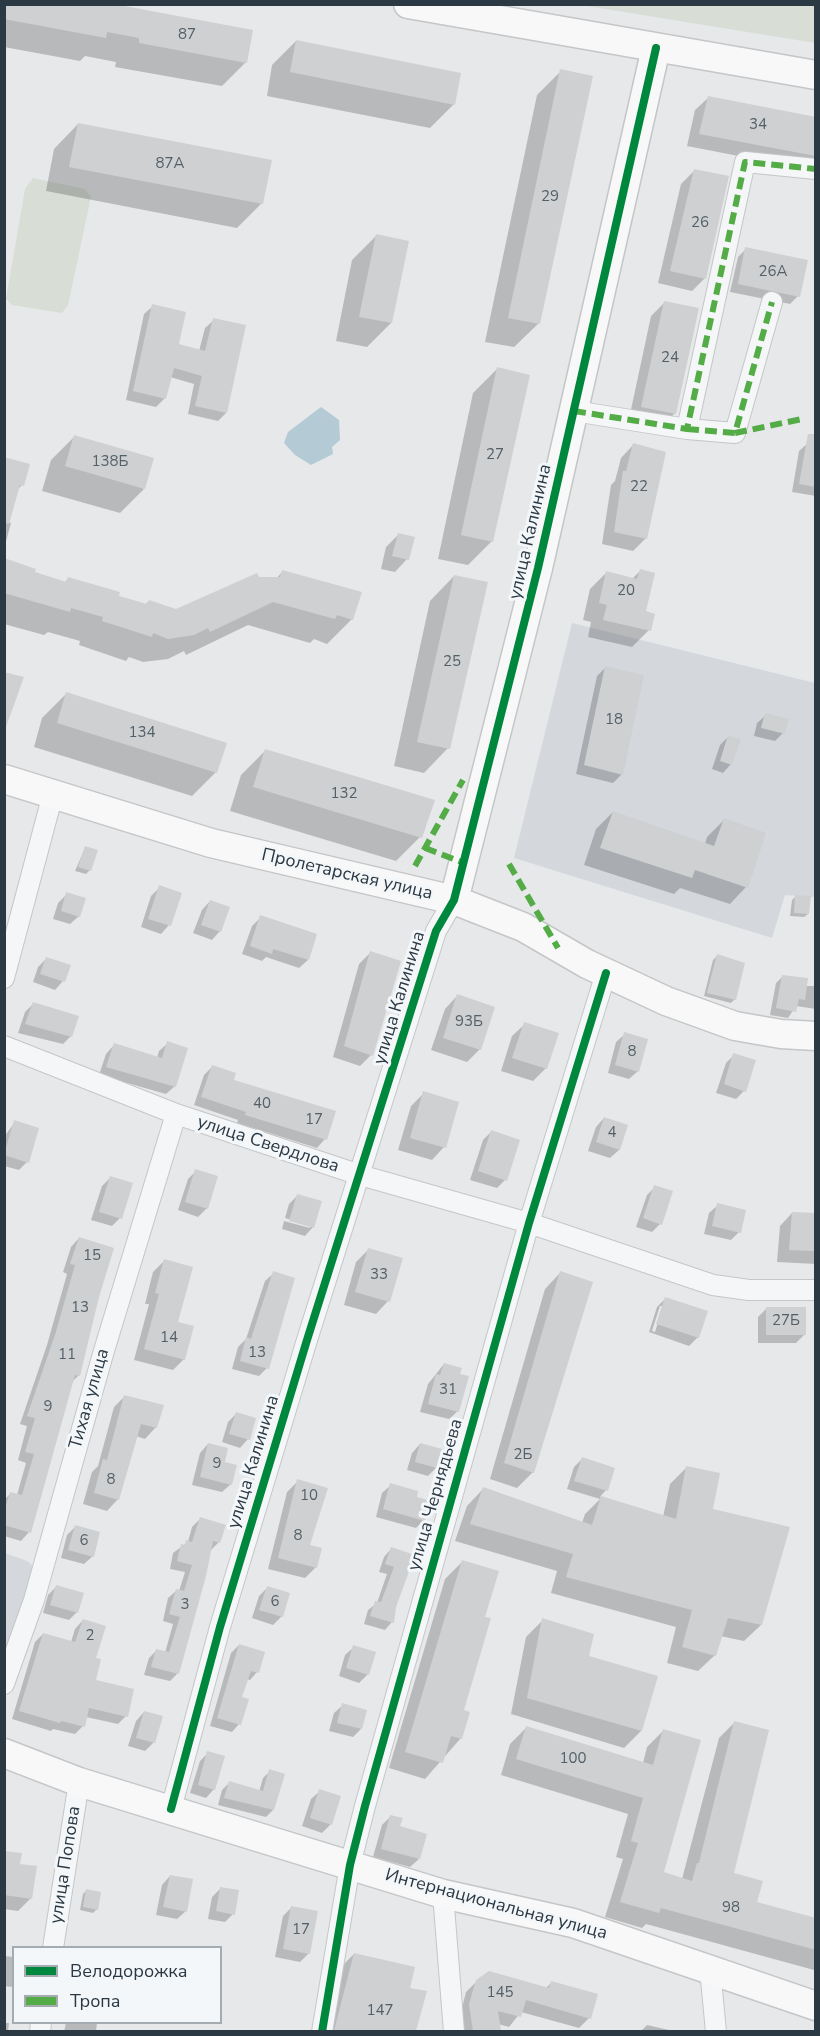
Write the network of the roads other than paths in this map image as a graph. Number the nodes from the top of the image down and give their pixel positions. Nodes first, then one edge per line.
1 (408, 4) edge
2 (656, 48) junction
3 (816, 75) edge
4 (816, 169) edge
5 (772, 302) dead end
6 (574, 411) junction
7 (687, 429) junction
8 (4, 779) edge
9 (53, 794) junction
10 (454, 900) junction
11 (606, 973) junction
12 (4, 978) edge
13 (816, 1036) edge
14 (4, 1046) edge
15 (176, 1114) junction
16 (360, 1175) junction
17 (529, 1223) junction
18 (816, 1290) edge
19 (4, 1684) edge
20 (4, 1753) edge
21 (79, 1782) junction
22 (171, 1809) junction
23 (350, 1865) junction
24 (443, 1894) junction
25 (53, 1946) edge
26 (710, 1969) junction
27 (816, 2006) edge
28 (322, 2031) edge
29 (454, 2031) edge
30 (716, 2031) edge

1 - 2 street
2 - 3 street
2 - 6 street, улица Калинина
4 - 7 street
5 - 7 street
6 - 7 street
6 - 10 street, улица Калинина
8 - 9 street, Пролетарская улица
9 - 10 street, Пролетарская улица
9 - 12 street
10 - 11 street, Пролетарская улица
10 - 16 street, улица Калинина
11 - 13 street, Пролетарская улица
11 - 17 street, улица Чернядьева
14 - 15 street, улица Свердлова
15 - 16 street, улица Свердлова
15 - 19 street, Тихая улица
16 - 17 street, улица Свердлова
16 - 22 street, улица Калинина
17 - 18 street, улица Свердлова
17 - 23 street, улица Чернядьева
20 - 21 street, Интернациональная улица
21 - 22 street, Интернациональная улица
21 - 25 street, улица Попова
22 - 23 street, Интернациональная улица
23 - 24 street, Интернациональная улица
23 - 28 street, улица Чернядьева
24 - 26 street, Интернациональная улица
24 - 29 street
26 - 27 street, Интернациональная улица
26 - 30 street

